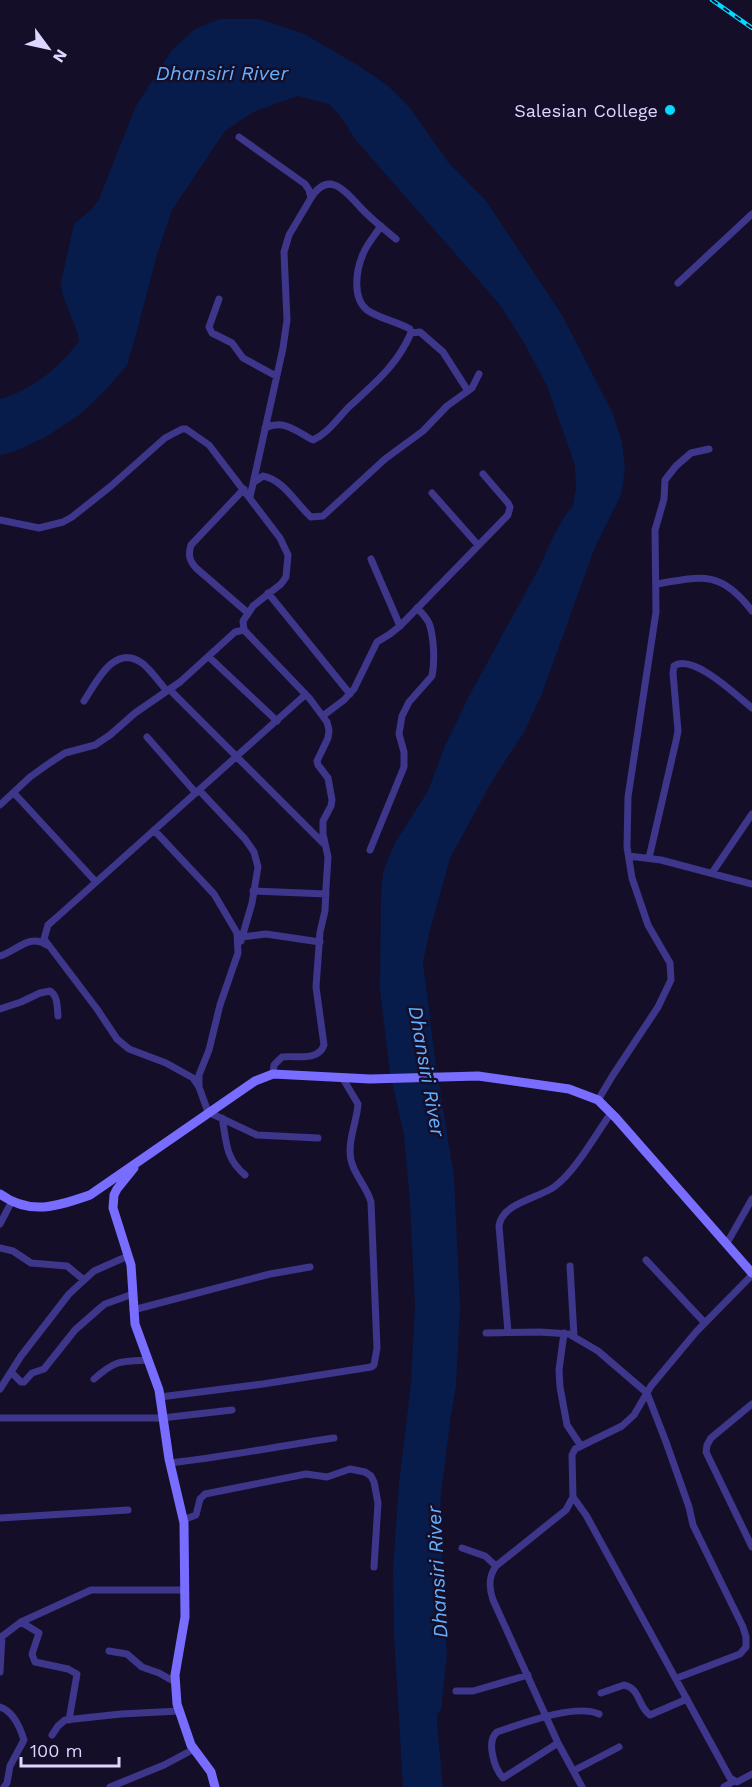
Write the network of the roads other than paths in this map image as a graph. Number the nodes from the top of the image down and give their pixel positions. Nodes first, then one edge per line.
1 (239, 137) dead end
2 (310, 198) junction
3 (752, 214) edge
4 (381, 226) junction
5 (396, 239) dead end
6 (678, 283) dead end
7 (219, 299) dead end
8 (411, 333) junction
9 (480, 374) dead end
10 (276, 376) junction
11 (468, 391) junction
12 (265, 428) junction
13 (709, 449) dead end
14 (483, 474) dead end
15 (254, 482) junction
16 (244, 489) junction
17 (432, 493) dead end
18 (250, 497) junction
19 (0, 520) edge
20 (478, 544) junction
21 (371, 560) dead end
22 (657, 584) junction
23 (268, 593) junction
24 (417, 608) junction
25 (752, 611) edge
26 (248, 613) junction
27 (400, 626) junction
28 (244, 630) junction
29 (209, 657) junction
30 (169, 690) junction
31 (350, 694) junction
32 (305, 695) junction
33 (84, 701) dead end
34 (752, 708) edge
35 (324, 716) junction
36 (277, 721) junction
37 (147, 737) dead end
38 (237, 756) junction
39 (197, 791) junction
40 (14, 793) junction
41 (0, 805) edge
42 (752, 814) edge
43 (154, 830) junction
44 (325, 845) junction
45 (370, 850) dead end
46 (629, 856) junction
47 (649, 858) junction
48 (712, 873) junction
49 (96, 882) junction
50 (752, 884) edge
51 (253, 891) junction
52 (326, 894) junction
53 (242, 937) junction
54 (320, 942) junction
55 (49, 947) junction
56 (238, 953) junction
57 (0, 956) edge
58 (0, 1010) edge
59 (58, 1016) dead end
60 (273, 1074) junction
61 (342, 1077) junction
62 (200, 1087) junction
63 (598, 1100) junction
64 (208, 1112) junction
65 (611, 1113) junction
66 (222, 1118) junction
67 (318, 1138) dead end
68 (141, 1159) junction
69 (245, 1175) dead end
70 (0, 1194) edge
71 (752, 1199) edge
72 (12, 1201) junction
73 (0, 1224) edge
74 (727, 1243) junction
75 (0, 1248) edge
76 (128, 1256) junction
77 (646, 1260) dead end
78 (570, 1266) dead end
79 (310, 1267) dead end
80 (752, 1274) edge
81 (84, 1280) junction
82 (133, 1294) junction
83 (133, 1310) junction
84 (704, 1322) junction
85 (508, 1332) junction
86 (486, 1333) dead end
87 (564, 1333) junction
88 (574, 1336) junction
89 (148, 1360) junction
90 (11, 1372) junction
91 (94, 1378) dead end
92 (0, 1389) edge
93 (646, 1393) junction
94 (160, 1397) junction
95 (752, 1404) edge
96 (232, 1410) dead end
97 (0, 1418) edge
98 (162, 1418) junction
99 (334, 1438) dead end
100 (581, 1446) junction
101 (170, 1463) junction
102 (573, 1497) junction
103 (128, 1510) dead end
104 (0, 1518) edge
105 (183, 1520) junction
106 (462, 1548) dead end
107 (752, 1548) edge
108 (496, 1566) junction
109 (374, 1567) dead end
110 (185, 1590) junction
111 (21, 1622) junction
112 (1, 1637) edge
113 (109, 1651) dead end
114 (0, 1672) edge
115 (528, 1675) junction
116 (677, 1678) junction
117 (175, 1682) junction
118 (456, 1691) dead end
119 (601, 1693) dead end
120 (687, 1699) junction
121 (0, 1707) edge
122 (179, 1711) junction
123 (599, 1714) dead end
124 (547, 1716) junction
125 (69, 1720) junction
126 (52, 1735) dead end
127 (558, 1743) junction
128 (619, 1747) dead end
129 (194, 1749) junction
130 (573, 1771) junction
131 (752, 1774) edge
132 (734, 1781) junction
133 (4, 1787) edge
134 (110, 1787) edge
135 (216, 1787) edge
136 (582, 1787) edge
137 (724, 1787) edge

1 - 2 street
2 - 4 street
2 - 10 street
3 - 6 street
4 - 5 street
4 - 8 street
7 - 10 street
8 - 11 street
8 - 12 street
9 - 11 street
10 - 12 street
11 - 15 street
12 - 15 street
13 - 22 street
14 - 20 street
15 - 18 street
16 - 18 street
16 - 19 street
16 - 26 street
17 - 20 street
18 - 23 street
20 - 24 street
21 - 27 street
22 - 25 street
22 - 46 street
23 - 26 street
23 - 31 street
24 - 27 street
24 - 45 street
26 - 28 street
27 - 31 street
28 - 29 street
28 - 32 street
29 - 30 street
29 - 36 street
30 - 33 street
30 - 38 street
30 - 40 street
31 - 35 street
32 - 35 street
32 - 36 street
34 - 47 street
35 - 44 street
36 - 38 street
37 - 39 street
38 - 39 street
38 - 44 street
39 - 43 street
39 - 51 street
40 - 41 street
40 - 49 street
42 - 48 street
43 - 49 street
43 - 56 street
44 - 52 street
46 - 47 street
46 - 63 street
47 - 48 street
48 - 50 street
49 - 55 street
51 - 52 street
51 - 53 street
52 - 54 street
53 - 54 street
53 - 56 street
54 - 60 street
55 - 57 street
55 - 62 street
56 - 62 street
58 - 59 street
60 - 61 main road
60 - 64 main road
61 - 63 main road
61 - 94 street
62 - 64 street
63 - 65 main road
64 - 66 street
64 - 68 main road
65 - 74 main road
65 - 85 street
66 - 67 street
66 - 69 street
68 - 72 main road
68 - 76 main road
70 - 72 main road
71 - 74 street
72 - 73 street
74 - 80 main road
75 - 81 street
76 - 81 street
76 - 82 main road
77 - 84 street
78 - 88 street
79 - 83 street
80 - 84 street
81 - 90 street
82 - 83 main road
82 - 90 street
83 - 89 main road
84 - 93 street
85 - 86 street
85 - 87 street
87 - 88 street
87 - 100 street
88 - 93 street
89 - 91 street
89 - 94 main road
90 - 92 street
93 - 100 street
93 - 116 street
94 - 98 main road
95 - 107 street
96 - 98 street
97 - 98 street
98 - 101 main road
99 - 101 street
100 - 102 street
101 - 105 main road
102 - 108 street
102 - 116 street
103 - 104 street
105 - 109 street
105 - 110 main road
106 - 108 street
108 - 115 street
110 - 111 street
110 - 117 main road
111 - 112 street
111 - 125 street
112 - 114 street
113 - 117 street
115 - 118 street
115 - 124 street
116 - 120 street
117 - 122 main road
119 - 120 street
120 - 132 street
121 - 133 street
122 - 125 street
122 - 129 main road
123 - 124 street
124 - 127 street
124 - 127 street
125 - 126 street
127 - 130 street
128 - 130 street
129 - 134 street
129 - 135 main road
130 - 136 street
131 - 132 street
132 - 137 street

